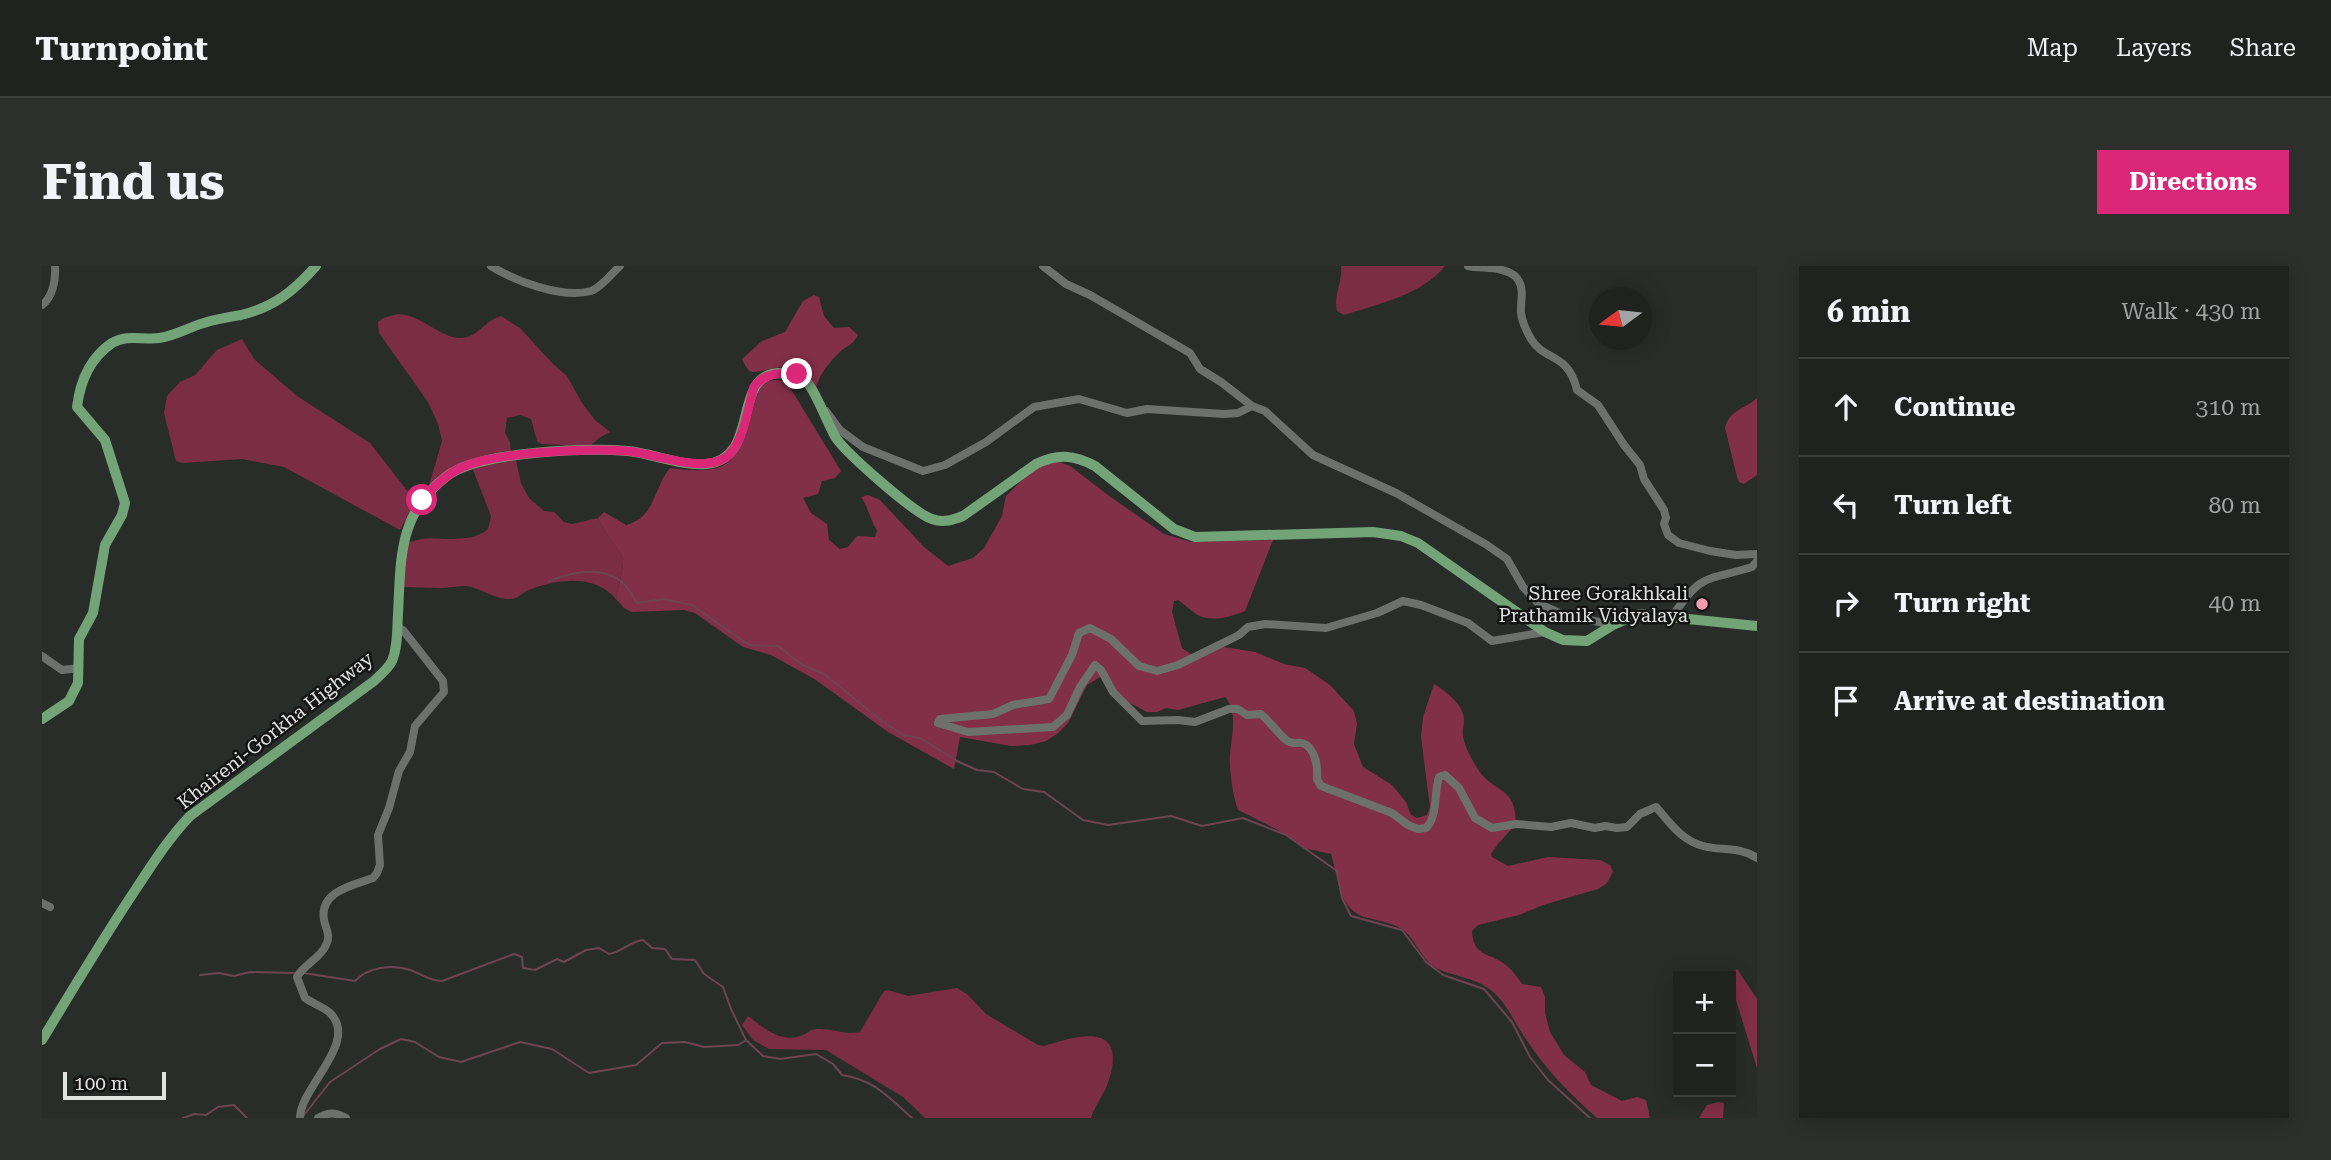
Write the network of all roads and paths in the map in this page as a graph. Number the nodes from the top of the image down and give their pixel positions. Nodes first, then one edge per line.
1 (55, 266) edge
2 (316, 266) edge
3 (491, 266) edge
4 (620, 266) edge
5 (1043, 266) edge
6 (1468, 266) edge
7 (42, 305) edge
8 (818, 400) junction
9 (1252, 406) junction
10 (1757, 554) edge
11 (1757, 561) edge
12 (1675, 617) junction
13 (1613, 625) junction
14 (1757, 626) edge
15 (397, 627) junction
16 (1545, 632) junction
17 (42, 656) edge
18 (79, 668) junction
19 (42, 719) edge
20 (1757, 858) edge
21 (42, 1040) edge
22 (300, 1118) edge
23 (318, 1118) edge
24 (346, 1118) edge

1 - 7 street
2 - 18 main road
3 - 4 street
5 - 9 street
6 - 10 street
8 - 9 street
8 - 15 main road, Khaireni-Gorkha Highway
8 - 16 main road, Khaireni-Gorkha Highway
9 - 13 street
11 - 12 street
12 - 13 main road, Khaireni-Gorkha Highway
12 - 14 main road, Khaireni-Gorkha Highway
13 - 16 main road, Khaireni-Gorkha Highway
15 - 21 main road, Khaireni-Gorkha Highway
15 - 22 street
16 - 20 street
17 - 18 street
18 - 19 main road
23 - 24 street

